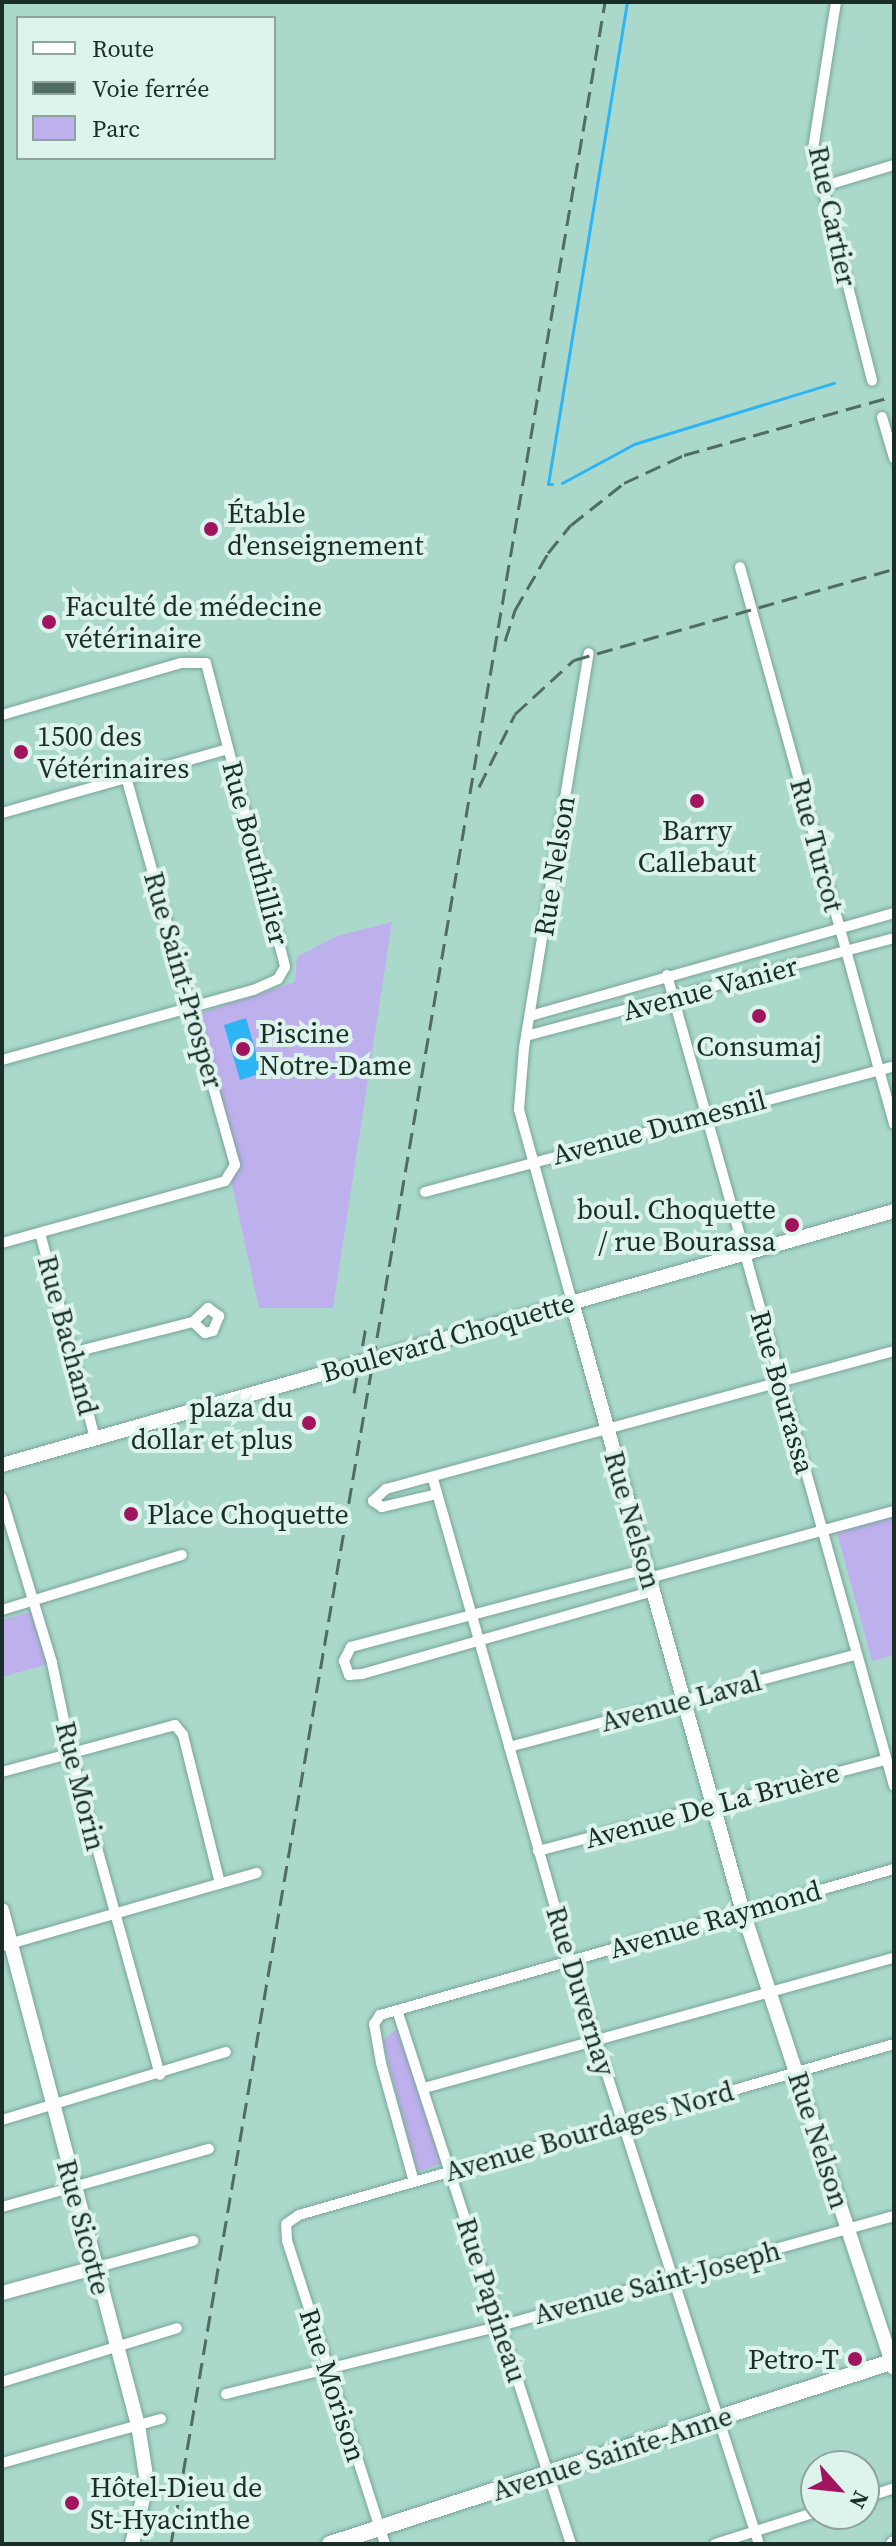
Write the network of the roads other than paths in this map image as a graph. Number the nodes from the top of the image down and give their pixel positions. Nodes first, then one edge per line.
1 (836, 2) edge
2 (894, 165) edge
3 (821, 187) junction
4 (872, 381) dead end
5 (882, 417) dead end
6 (894, 458) edge
7 (740, 567) dead end
8 (589, 653) dead end
9 (2, 715) edge
10 (228, 749) junction
11 (126, 777) junction
12 (2, 813) edge
13 (894, 913) edge
14 (839, 929) junction
15 (894, 938) edge
16 (845, 951) junction
17 (667, 975) junction
18 (618, 989) junction
19 (674, 998) junction
20 (193, 1007) junction
21 (623, 1012) junction
22 (530, 1016) junction
23 (526, 1036) junction
24 (2, 1060) edge
25 (894, 1066) edge
26 (879, 1070) junction
27 (704, 1113) junction
28 (894, 1124) edge
29 (533, 1161) junction
30 (425, 1192) dead end
31 (894, 1211) edge
32 (40, 1233) junction
33 (2, 1243) edge
34 (744, 1253) junction
35 (572, 1302) junction
36 (193, 1322) dead end
37 (894, 1351) edge
38 (75, 1352) junction
39 (780, 1383) junction
40 (608, 1432) junction
41 (95, 1438) junction
42 (2, 1465) edge
43 (433, 1479) junction
44 (437, 1494) junction
45 (2, 1498) edge
46 (894, 1511) edge
47 (823, 1531) junction
48 (182, 1555) dead end
49 (649, 1579) junction
50 (35, 1601) junction
51 (2, 1610) edge
52 (471, 1615) junction
53 (480, 1637) junction
54 (854, 1655) junction
55 (683, 1700) junction
56 (509, 1747) junction
57 (71, 1754) junction
58 (886, 1760) junction
59 (2, 1772) edge
60 (894, 1786) edge
61 (712, 1806) junction
62 (538, 1851) junction
63 (894, 1869) edge
64 (257, 1873) dead end
65 (220, 1883) junction
66 (2, 1910) edge
67 (743, 1912) junction
68 (115, 1914) junction
69 (7, 1945) edge
70 (894, 1958) edge
71 (570, 1960) junction
72 (770, 1992) junction
73 (397, 2010) junction
74 (596, 2041) junction
75 (894, 2044) edge
76 (226, 2052) dead end
77 (796, 2071) junction
78 (160, 2075) junction
79 (424, 2088) junction
80 (51, 2106) junction
81 (2, 2120) edge
82 (622, 2121) junction
83 (209, 2149) dead end
84 (451, 2171) junction
85 (414, 2182) junction
86 (72, 2187) junction
87 (2, 2207) edge
88 (894, 2216) edge
89 (286, 2224) joint
90 (848, 2229) junction
91 (193, 2241) dead end
92 (94, 2268) junction
93 (674, 2277) junction
94 (2, 2293) edge
95 (500, 2326) junction
96 (177, 2328) dead end
97 (118, 2349) junction
98 (893, 2364) edge
99 (327, 2368) junction
100 (2, 2382) edge
101 (226, 2394) dead end
102 (161, 2419) dead end
103 (720, 2419) junction
104 (138, 2425) junction
105 (2, 2463) edge
106 (548, 2474) junction
107 (800, 2517) edge
108 (755, 2531) junction
109 (382, 2536) edge
110 (132, 2544) edge
111 (330, 2544) edge
112 (571, 2544) edge
113 (715, 2544) edge
114 (759, 2544) edge

1 - 3 street, Rue Cartier
2 - 3 street
3 - 4 street, Rue Cartier
5 - 6 street
7 - 14 street, Rue Turcot
8 - 22 street, Rue Nelson
9 - 10 street, Rue Bouthillier
10 - 11 street
10 - 20 street, Rue Bouthillier
11 - 12 street
11 - 20 street, Rue Saint-Prosper
13 - 14 street, Avenue Vanier
14 - 16 street, Rue Turcot
14 - 17 street, Avenue Vanier
15 - 16 street, Avenue Vanier
16 - 19 street, Avenue Vanier
16 - 26 street, Rue Turcot
17 - 18 street, Avenue Vanier
17 - 19 street, Rue Bourassa
18 - 21 street
18 - 22 street, Avenue Vanier
19 - 21 street, Avenue Vanier
19 - 27 street, Rue Bourassa
20 - 24 street
20 - 32 street, Rue Saint-Prosper
21 - 23 street, Avenue Vanier
22 - 23 street, Rue Nelson
23 - 29 street, Rue Nelson
25 - 26 street, Avenue Dumesnil
26 - 27 street, Avenue Dumesnil
26 - 28 street, Rue Turcot
27 - 29 street, Avenue Dumesnil
27 - 34 street, Rue Bourassa
29 - 30 street, Avenue Dumesnil
29 - 35 street, Rue Nelson
31 - 34 street, Boulevard Choquette
32 - 33 street
32 - 38 street, Rue Bachand
34 - 35 street, Boulevard Choquette
34 - 39 street, Rue Bourassa
35 - 40 street, Rue Nelson
35 - 41 street, Boulevard Choquette
36 - 38 street
37 - 39 street
38 - 41 street, Rue Bachand
39 - 40 street
39 - 47 street, Rue Bourassa
40 - 43 street
40 - 49 street, Rue Nelson
41 - 42 street, Boulevard Choquette
43 - 44 street, Rue Duvernay
43 - 44 street
44 - 52 street, Rue Duvernay
45 - 50 street, Rue Morin
46 - 47 street
47 - 49 street
47 - 54 street, Rue Bourassa
48 - 50 street
49 - 52 street
49 - 53 street
49 - 55 street, Rue Nelson
50 - 51 street
50 - 57 street, Rue Morin
52 - 53 street, Rue Duvernay
52 - 53 street
53 - 56 street, Rue Duvernay
54 - 55 street, Avenue Laval
54 - 58 street, Rue Bourassa
55 - 56 street, Avenue Laval
55 - 61 street, Rue Nelson
56 - 62 street, Rue Duvernay
57 - 59 street
57 - 65 street
57 - 68 street, Rue Morin
58 - 60 street, Rue Bourassa
58 - 61 street, Avenue De La Bruère
61 - 62 street, Avenue De La Bruère
61 - 67 street, Rue Nelson
62 - 71 street, Rue Duvernay
63 - 67 street, Avenue Raymond
64 - 65 street
65 - 68 street
66 - 69 street, Rue Sicotte
67 - 71 street, Avenue Raymond
67 - 72 street, Rue Nelson
68 - 69 street
68 - 78 street, Rue Morin
69 - 80 street, Rue Sicotte
70 - 72 street
71 - 73 street, Avenue Raymond
71 - 74 street, Rue Duvernay
72 - 74 street
72 - 77 street, Rue Nelson
73 - 79 street, Rue Papineau
73 - 85 street
74 - 79 street
74 - 82 street, Rue Duvernay
75 - 77 street, Avenue Bourdages Nord
76 - 78 street
77 - 82 street, Avenue Bourdages Nord
77 - 90 street, Rue Nelson
78 - 80 street
79 - 84 street, Rue Papineau
80 - 81 street
80 - 86 street, Rue Sicotte
82 - 84 street, Avenue Bourdages Nord
82 - 93 street, Rue Duvernay
83 - 86 street
84 - 85 street, Avenue Bourdages Nord
84 - 95 street, Rue Papineau
85 - 89 street, Avenue Bourdages Nord
86 - 87 street
86 - 92 street, Rue Sicotte
88 - 90 street, Avenue Saint-Joseph
89 - 99 street, Rue Morison
90 - 93 street, Avenue Saint-Joseph
90 - 98 street, Rue Nelson
91 - 92 street
92 - 94 street
92 - 97 street, Rue Sicotte
93 - 95 street, Avenue Saint-Joseph
93 - 103 street, Rue Duvernay
95 - 99 street, Avenue Saint-Joseph
95 - 106 street, Rue Papineau
96 - 97 street
97 - 100 street
97 - 104 street, Rue Sicotte
98 - 103 main road, Avenue Sainte-Anne
99 - 101 street, Avenue Saint-Joseph
99 - 109 street, Rue Morison
102 - 104 street
103 - 106 main road, Avenue Sainte-Anne
103 - 108 street, Rue Duvernay
104 - 105 street
104 - 110 street, Rue Sicotte
106 - 109 main road, Avenue Sainte-Anne
106 - 112 street, Rue Papineau
107 - 108 street
108 - 113 street
108 - 114 street, Rue Duvernay
109 - 111 main road, Avenue Sainte-Anne

